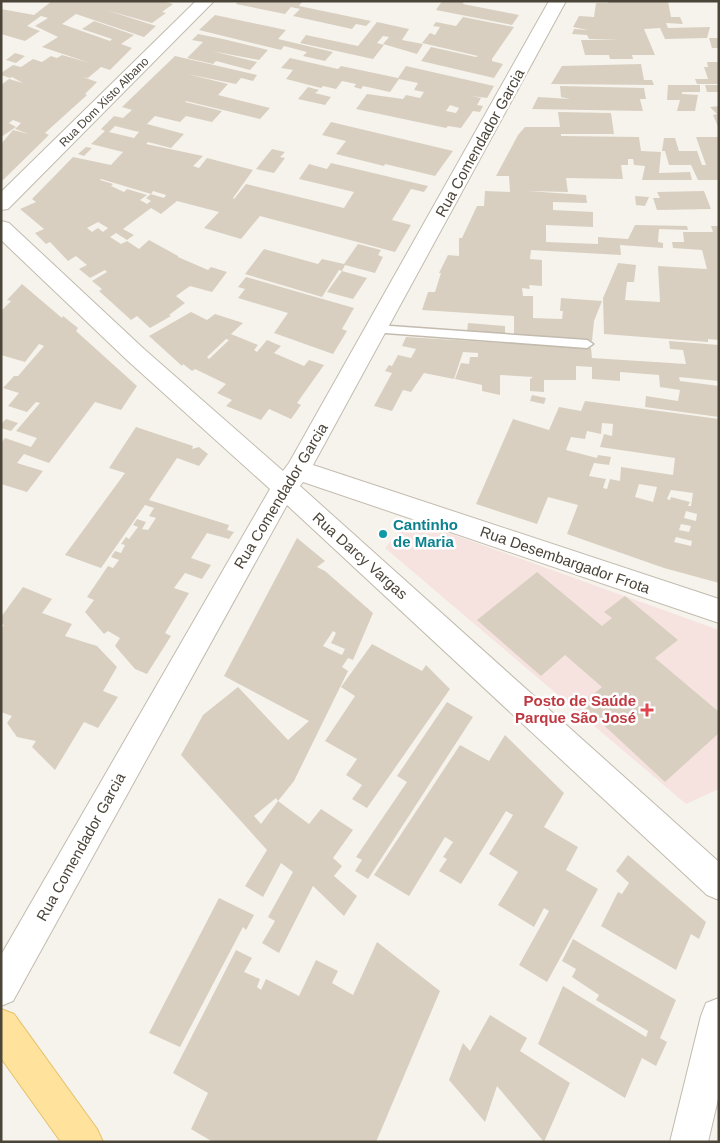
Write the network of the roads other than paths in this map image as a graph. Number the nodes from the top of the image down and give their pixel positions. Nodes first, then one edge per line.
1 (206, 1) edge
2 (558, 1) edge
3 (1, 204) edge
4 (1, 228) edge
5 (376, 329) junction
6 (587, 344) dead end
7 (291, 478) junction
8 (719, 611) edge
9 (719, 884) edge
10 (1, 989) edge
11 (719, 1016) edge
12 (1, 1027) edge
13 (84, 1142) edge
14 (689, 1142) edge

1 - 3 street, Rua Dom Xisto Albano
2 - 5 street, Rua Comendador Garcia
4 - 7 street, Rua Darcy Vargas
5 - 6 lane
5 - 7 street, Rua Comendador Garcia
7 - 8 street, Rua Desembargador Frota
7 - 9 street, Rua Darcy Vargas
7 - 10 street, Rua Comendador Garcia
11 - 14 street
12 - 13 main road

